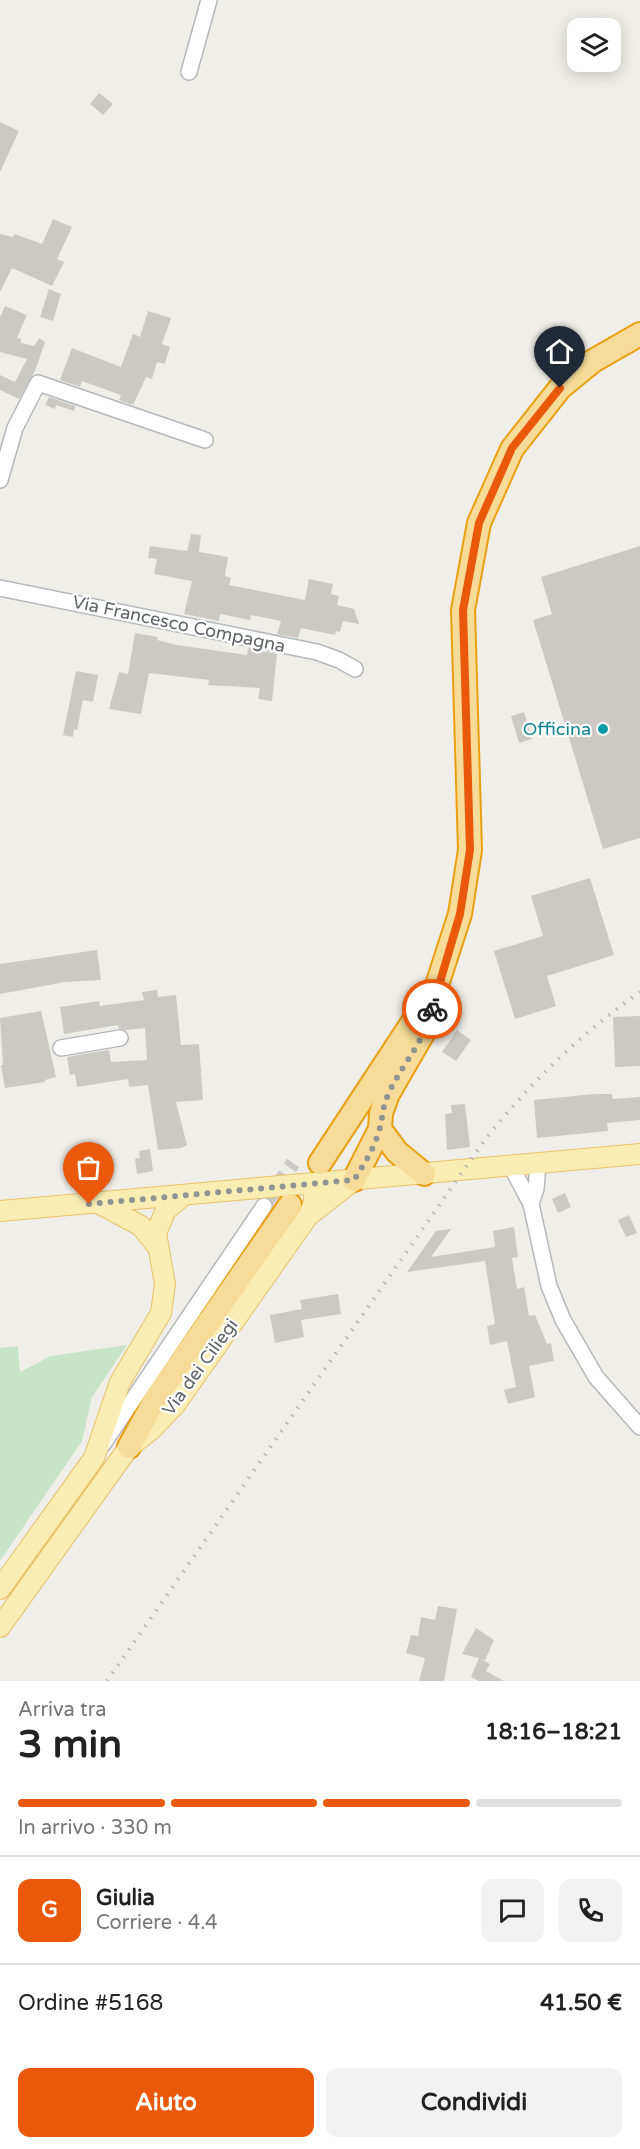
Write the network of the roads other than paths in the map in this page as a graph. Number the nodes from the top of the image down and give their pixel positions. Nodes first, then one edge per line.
1 (208, 0) edge
2 (189, 72) dead end
3 (640, 334) edge
4 (205, 440) dead end
5 (0, 480) edge
6 (0, 588) edge
7 (355, 669) dead end
8 (437, 985) junction
9 (120, 1038) dead end
10 (61, 1048) dead end
11 (380, 1129) junction
12 (640, 1154) edge
13 (537, 1164) junction
14 (511, 1166) junction
15 (317, 1173) junction
16 (424, 1174) junction
17 (354, 1180) junction
18 (184, 1195) junction
19 (98, 1203) junction
20 (531, 1204) junction
21 (264, 1206) tunnel mouth
22 (299, 1210) junction
23 (0, 1212) edge
24 (156, 1245) junction
25 (640, 1427) edge
26 (129, 1447) joint
27 (94, 1458) junction
28 (0, 1589) edge
29 (0, 1627) edge

1 - 2 street
3 - 8 highway
4 - 5 street
6 - 7 street, Via Francesco Compagna
8 - 11 highway
8 - 15 highway
9 - 10 street
11 - 16 highway
11 - 17 highway
12 - 13 main road
13 - 14 main road
13 - 20 street
14 - 16 main road
14 - 20 street
15 - 17 main road
15 - 18 main road
15 - 22 main road
16 - 17 main road
17 - 22 main road
18 - 19 main road
18 - 24 main road
19 - 23 main road
19 - 24 main road
20 - 25 street
21 - 27 street
22 - 26 highway
24 - 27 main road
26 - 29 main road
27 - 28 main road

